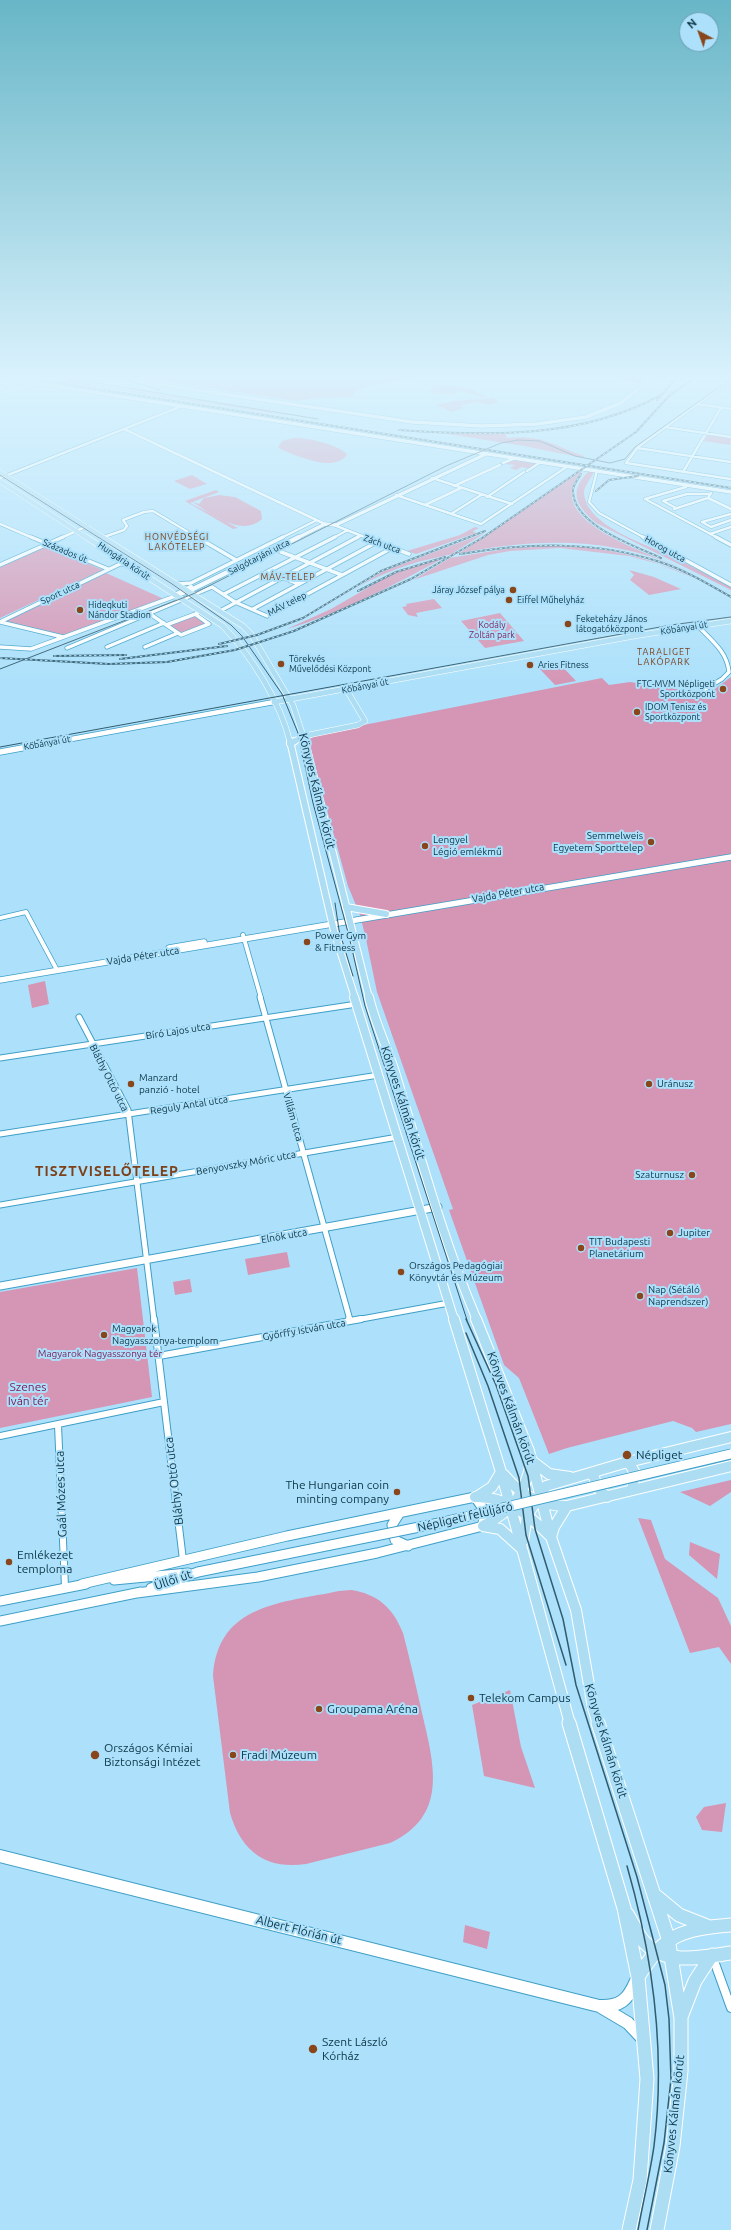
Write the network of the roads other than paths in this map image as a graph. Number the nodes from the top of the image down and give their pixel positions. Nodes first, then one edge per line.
1 (0, 479) edge
2 (12, 479) edge
3 (230, 479) edge
4 (430, 479) edge
5 (435, 479) edge
6 (469, 479) edge
7 (513, 479) edge
8 (549, 479) edge
9 (594, 479) edge
10 (652, 479) edge
11 (688, 485) junction
12 (454, 486) junction
13 (461, 488) junction
14 (712, 489) junction
15 (731, 492) edge
16 (710, 494) junction
17 (396, 495) junction
18 (481, 495) junction
19 (487, 497) junction
20 (708, 498) junction
21 (512, 504) junction
22 (425, 505) junction
23 (676, 508) junction
24 (731, 509) edge
25 (667, 511) junction
26 (451, 514) junction
27 (731, 514) edge
28 (715, 518) junction
29 (317, 520) junction
30 (731, 520) edge
31 (724, 523) junction
32 (0, 524) edge
33 (325, 524) junction
34 (334, 525) junction
35 (87, 526) junction
36 (731, 527) edge
37 (78, 530) junction
38 (346, 531) junction
39 (710, 534) junction
40 (360, 536) junction
41 (104, 537) junction
42 (377, 542) junction
43 (730, 543) edge
44 (47, 544) junction
45 (392, 548) junction
46 (281, 552) dead end
47 (409, 554) dead end
48 (296, 557) junction
49 (236, 560) junction
50 (122, 562) junction
51 (310, 563) junction
52 (0, 564) edge
53 (327, 569) junction
54 (108, 570) junction
55 (268, 572) junction
56 (210, 573) junction
57 (342, 575) junction
58 (282, 578) junction
59 (207, 582) junction
60 (178, 584) junction
61 (299, 584) junction
62 (731, 585) edge
63 (164, 587) junction
64 (186, 593) junction
65 (224, 594) junction
66 (236, 602) junction
67 (253, 609) junction
68 (202, 611) junction
69 (220, 611) junction
70 (150, 614) junction
71 (195, 614) junction
72 (731, 621) edge
73 (0, 622) edge
74 (165, 624) junction
75 (697, 625) junction
76 (228, 630) joint
77 (248, 630) joint
78 (178, 633) junction
79 (64, 637) junction
80 (0, 647) edge
81 (107, 647) dead end
82 (145, 647) dead end
83 (67, 648) dead end
84 (730, 661) edge
85 (346, 690) junction
86 (694, 696) dead end
87 (290, 700) junction
88 (274, 702) junction
89 (304, 736) junction
90 (290, 744) junction
91 (0, 752) edge
92 (731, 857) edge
93 (346, 907) junction
94 (386, 914) junction
95 (0, 918) edge
96 (350, 921) junction
97 (332, 924) junction
98 (243, 938) junction
99 (56, 968) junction
100 (0, 976) edge
101 (0, 980) edge
102 (357, 1004) junction
103 (79, 1017) dead end
104 (266, 1018) junction
105 (92, 1044) junction
106 (0, 1058) edge
107 (379, 1075) junction
108 (286, 1090) junction
109 (128, 1115) junction
110 (0, 1134) edge
111 (398, 1137) junction
112 (303, 1153) junction
113 (137, 1182) junction
114 (0, 1205) edge
115 (438, 1207) junction
116 (421, 1211) junction
117 (324, 1229) junction
118 (147, 1260) junction
119 (0, 1286) edge
120 (450, 1303) junction
121 (350, 1321) junction
122 (159, 1356) junction
123 (164, 1402) junction
124 (58, 1425) junction
125 (0, 1436) edge
126 (731, 1437) edge
127 (731, 1454) edge
128 (532, 1461) junction
129 (624, 1463) junction
130 (731, 1466) edge
131 (597, 1471) junction
132 (501, 1472) junction
133 (573, 1477) junction
134 (632, 1490) junction
135 (523, 1493) junction
136 (476, 1497) junction
137 (607, 1497) junction
138 (539, 1500) junction
139 (567, 1506) junction
140 (512, 1508) junction
141 (399, 1514) junction
142 (527, 1516) junction
143 (484, 1526) junction
144 (551, 1537) junction
145 (408, 1546) junction
146 (523, 1550) junction
147 (183, 1560) junction
148 (198, 1572) junction
149 (82, 1584) junction
150 (65, 1587) junction
151 (137, 1593) junction
152 (0, 1601) edge
153 (0, 1621) edge
154 (0, 1856) edge
155 (656, 1896) junction
156 (624, 1908) junction
157 (731, 1925) edge
158 (708, 1927) junction
159 (668, 1938) junction
160 (655, 1951) junction
161 (731, 1953) edge
162 (712, 1955) junction
163 (672, 1958) junction
164 (638, 1977) junction
165 (599, 2006) junction
166 (731, 2008) edge
167 (681, 2018) junction
168 (644, 2040) junction
169 (629, 2230) edge
170 (657, 2230) edge

1 - 37 main road, Hungária körút
2 - 35 main road, Hungária körút
3 - 29 street
4 - 17 street
5 - 12 street
6 - 12 street
7 - 19 street
8 - 21 street
9 - 62 street, Horog utca
10 - 11 street
11 - 14 street
11 - 25 street
12 - 13 street
13 - 18 street
13 - 22 street
14 - 15 street
14 - 16 street
16 - 20 street
16 - 23 street
17 - 22 street
17 - 34 street
18 - 19 street
18 - 26 street
19 - 21 street
20 - 23 street
20 - 24 street
21 - 26 street
22 - 26 street
23 - 25 street
25 - 39 street
27 - 28 street
28 - 31 street
28 - 31 street
29 - 33 street
29 - 49 street, Salgótarjáni utca
30 - 31 street
32 - 44 street, Százados út
33 - 34 street
33 - 59 street, Salgótarjáni utca
34 - 38 street, Zách utca
35 - 37 street
35 - 41 main road, Hungária körút
36 - 39 street
37 - 44 street
37 - 50 main road, Hungária körút
38 - 40 street, Zách utca
38 - 48 street
39 - 43 street
40 - 42 street, Zách utca
40 - 51 street
41 - 49 street, Hungária körút
41 - 60 main road, Hungária körút
42 - 45 street, Zách utca
42 - 53 street, MÁV telep
44 - 52 street
44 - 54 street, Százados út
45 - 47 street, Zách utca
45 - 57 street, MÁV telep
46 - 48 street
48 - 51 street
48 - 55 street
49 - 56 street, Salgótarjáni utca
50 - 54 street, Sport utca
50 - 63 main road, Hungária körút
51 - 53 street
51 - 58 street
53 - 57 street
53 - 61 street, MÁV telep
54 - 73 street, Sport utca
55 - 58 street, MÁV telep
55 - 65 street
56 - 59 street
56 - 60 street, Salgótarjáni utca
57 - 67 street, MÁV telep
58 - 61 street, MÁV telep
58 - 66 street
59 - 64 street, Salgótarjáni utca
60 - 64 main road, Hungária körút
61 - 67 street, MÁV telep
63 - 64 main road, Hungária körút
63 - 64 main road
64 - 65 street, MÁV telep
64 - 68 main road, Hungária körút
64 - 69 main road, Hungária körút
64 - 70 street, Salgótarjáni utca
64 - 79 street, Salgótarjáni utca
65 - 66 street, MÁV telep
66 - 67 street, MÁV telep
66 - 69 street
68 - 71 street
68 - 76 main road, Hungária körút
69 - 77 main road, Hungária körút
70 - 74 street
70 - 83 street, Salgótarjáni utca
71 - 74 street
71 - 78 street
72 - 75 main road, Kőbányai út
73 - 79 street
74 - 78 street
74 - 81 street
75 - 84 street
75 - 85 main road, Kőbányai út
76 - 88 main road, Könyves Kálmán körút
77 - 87 main road, Könyves Kálmán körút
78 - 82 street
79 - 80 street, Salgótarjáni utca
84 - 86 street
85 - 87 main road, Kőbányai út
85 - 89 main road
87 - 88 main road, Kőbányai út
87 - 89 main road, Könyves Kálmán körút
88 - 90 main road, Könyves Kálmán körút
88 - 91 street, Kőbányai út
89 - 90 main road
89 - 93 main road, Könyves Kálmán körút
90 - 97 main road, Könyves Kálmán körút
92 - 94 street, Vajda Péter utca
93 - 94 main road
93 - 96 main road, Könyves Kálmán körút
94 - 96 street, Vajda Péter utca
95 - 99 street
96 - 97 street, Vajda Péter utca
96 - 115 main road, Könyves Kálmán körút
97 - 98 street, Vajda Péter utca
97 - 102 main road, Könyves Kálmán körút
98 - 99 street, Vajda Péter utca
98 - 104 street, Villám utca
99 - 100 street, Vajda Péter utca
99 - 101 street, Vajda Péter utca
102 - 104 street, Bíró Lajos utca
102 - 107 main road, Könyves Kálmán körút
103 - 105 street, Bláthy Ottó utca
104 - 105 street, Bíró Lajos utca
104 - 108 street, Villám utca
105 - 106 street, Bíró Lajos utca
105 - 109 street, Bláthy Ottó utca
107 - 108 street, Reguly Antal utca
107 - 111 main road, Könyves Kálmán körút
108 - 109 street, Reguly Antal utca
108 - 112 street, Villám utca
109 - 110 street, Reguly Antal utca
109 - 113 street, Bláthy Ottó utca
111 - 112 street, Benyovszky Móric utca
111 - 116 main road, Könyves Kálmán körút
112 - 113 street, Benyovszky Móric utca
112 - 117 street, Villám utca
113 - 114 street, Benyovszky Móric utca
113 - 118 street, Bláthy Ottó utca
115 - 116 street, Elnök utca
115 - 128 main road, Könyves Kálmán körút
116 - 117 street, Elnök utca
116 - 120 main road, Könyves Kálmán körút
117 - 118 street, Elnök utca
117 - 121 street, Villám utca
118 - 119 street
118 - 122 street
120 - 121 street, Győrffy István utca
120 - 132 main road, Könyves Kálmán körút
121 - 122 street, Győrffy István utca
122 - 123 street
123 - 124 street
123 - 147 street, Bláthy Ottó utca
124 - 125 street
124 - 150 street, Gaál Mózes utca
126 - 129 main road
127 - 148 street, Népligeti felüljáró, bridge
128 - 133 main road
128 - 135 main road
128 - 138 main road, Könyves Kálmán körút
129 - 131 main road
129 - 134 main road
130 - 134 main road
131 - 133 main road
131 - 137 main road
132 - 135 main road
132 - 136 main road
132 - 140 main road, Könyves Kálmán körút
133 - 138 main road
134 - 137 main road
135 - 138 main road
135 - 140 main road
136 - 140 main road
136 - 141 street
136 - 143 street
137 - 139 main road
138 - 139 main road
138 - 142 main road
138 - 144 main road, Könyves Kálmán körút
139 - 144 main road
140 - 142 main road
140 - 143 main road
140 - 146 main road, Könyves Kálmán körút
141 - 145 street
141 - 147 street
142 - 144 main road
142 - 146 main road
143 - 145 street
143 - 146 main road
144 - 155 main road, Könyves Kálmán körút
145 - 151 street
146 - 156 main road, Könyves Kálmán körút
147 - 149 street
148 - 149 street, Üllői út
148 - 151 street, Üllői út
149 - 150 street, Üllői út
150 - 152 street, Üllői út
151 - 153 street, Üllői út
154 - 165 street, Albert Flórián út
155 - 158 main road
155 - 159 main road, Könyves Kálmán körút
156 - 160 main road
156 - 164 main road, Könyves Kálmán körút
157 - 158 main road
158 - 159 main road
159 - 160 main road
159 - 163 main road, Könyves Kálmán körút
160 - 163 main road
160 - 164 main road
161 - 162 main road
162 - 163 main road
162 - 166 street
162 - 167 main road
163 - 167 main road, Könyves Kálmán körút
164 - 165 street, Albert Flórián út
164 - 168 main road, Könyves Kálmán körút
165 - 168 street, Albert Flórián út
167 - 170 main road, Könyves Kálmán körút
168 - 169 main road, Könyves Kálmán körút

